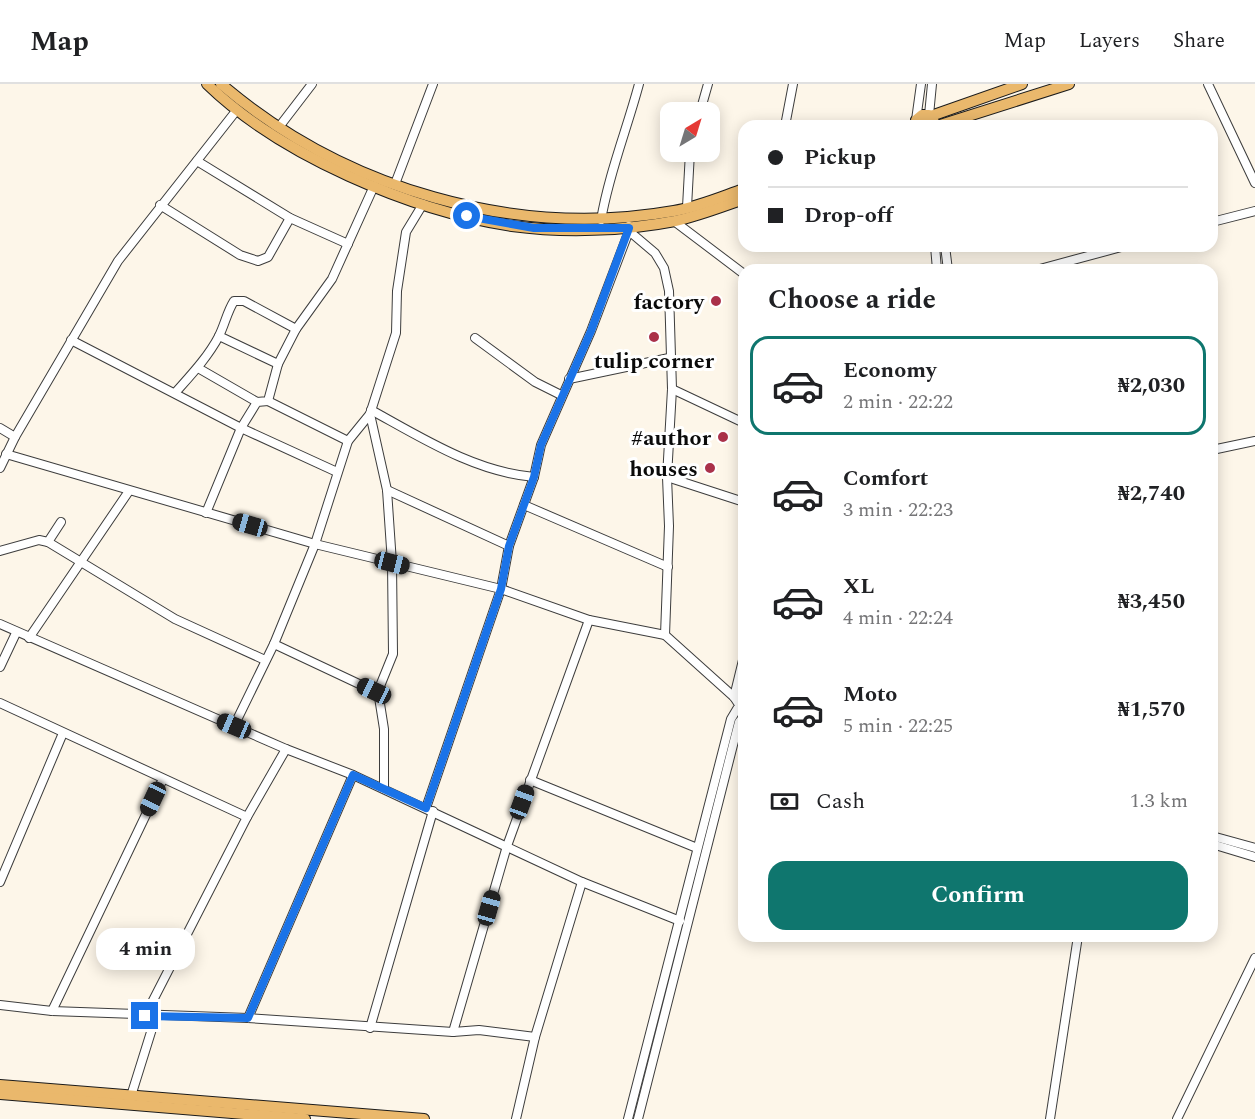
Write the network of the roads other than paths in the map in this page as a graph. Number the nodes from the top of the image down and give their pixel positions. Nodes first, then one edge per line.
1 (207, 84) edge
2 (221, 84) edge
3 (312, 84) edge
4 (433, 84) edge
5 (639, 84) edge
6 (708, 84) edge
7 (793, 84) edge
8 (921, 84) edge
9 (932, 84) edge
10 (1022, 84) edge
11 (1069, 84) edge
12 (1208, 84) edge
13 (703, 102) edge
14 (236, 111) junction
15 (786, 120) edge
16 (915, 120) edge
17 (918, 120) edge
18 (931, 120) edge
19 (933, 120) edge
20 (935, 120) edge
21 (937, 120) edge
22 (279, 127) junction
23 (197, 161) junction
24 (689, 162) edge
25 (1255, 183) edge
26 (395, 184) junction
27 (374, 186) junction
28 (738, 191) edge
29 (738, 202) edge
30 (423, 204) junction
31 (160, 205) junction
32 (687, 207) junction
33 (1255, 211) edge
34 (290, 218) junction
35 (602, 219) junction
36 (1218, 220) edge
37 (674, 221) junction
38 (629, 229) junction
39 (348, 244) junction
40 (1103, 252) edge
41 (1058, 264) edge
42 (738, 269) edge
43 (296, 329) junction
44 (219, 336) junction
45 (475, 338) dead end
46 (71, 340) junction
47 (669, 358) junction
48 (278, 364) junction
49 (198, 368) junction
50 (569, 379) junction
51 (672, 389) junction
52 (175, 393) junction
53 (561, 395) junction
54 (268, 401) junction
55 (257, 402) junction
56 (370, 412) junction
57 (738, 420) edge
58 (0, 428) edge
59 (242, 428) junction
60 (15, 437) junction
61 (348, 441) junction
62 (1255, 441) edge
63 (1218, 449) edge
64 (6, 454) junction
65 (0, 468) edge
66 (337, 472) junction
67 (534, 477) junction
68 (667, 477) junction
69 (387, 490) junction
70 (129, 491) junction
71 (738, 500) edge
72 (524, 505) junction
73 (206, 513) junction
74 (61, 522) dead end
75 (48, 542) junction
76 (315, 544) junction
77 (509, 546) junction
78 (0, 551) edge
79 (80, 562) junction
80 (392, 563) junction
81 (668, 567) junction
82 (501, 589) junction
83 (589, 620) junction
84 (0, 624) edge
85 (16, 633) junction
86 (665, 635) junction
87 (29, 638) junction
88 (274, 644) junction
89 (265, 660) junction
90 (0, 667) edge
91 (738, 681) edge
92 (378, 691) junction
93 (734, 697) junction
94 (0, 703) edge
95 (738, 703) edge
96 (738, 714) edge
97 (234, 726) junction
98 (738, 726) edge
99 (63, 732) junction
100 (286, 749) junction
101 (353, 775) junction
102 (163, 779) junction
103 (530, 780) junction
104 (384, 789) junction
105 (430, 810) junction
106 (247, 817) junction
107 (1218, 838) edge
108 (507, 846) junction
109 (1218, 846) edge
110 (697, 848) junction
111 (1255, 848) edge
112 (1255, 857) edge
113 (0, 882) edge
114 (582, 882) junction
115 (689, 900) junction
116 (680, 921) junction
117 (1077, 942) edge
118 (1255, 958) edge
119 (0, 1005) edge
120 (52, 1011) junction
121 (145, 1016) junction
122 (156, 1016) junction
123 (248, 1018) junction
124 (370, 1028) junction
125 (453, 1032) junction
126 (535, 1037) junction
127 (0, 1085) edge
128 (0, 1094) edge
129 (131, 1096) junction
130 (292, 1119) edge
131 (305, 1119) edge
132 (424, 1119) edge
133 (516, 1119) edge
134 (628, 1119) edge
135 (638, 1119) edge
136 (1050, 1119) edge
137 (1177, 1119) edge

1 - 14 main road
2 - 22 main road
3 - 22 street
4 - 26 street
5 - 35 street
6 - 13 street
7 - 15 street
8 - 16 street
9 - 19 street
10 - 20 main road
11 - 21 main road
12 - 25 street
14 - 23 street
14 - 27 main road
17 - 18 main road
22 - 26 main road
23 - 31 street
23 - 34 street
24 - 32 street
26 - 35 main road
27 - 30 main road
27 - 39 street
28 - 32 main road
29 - 37 main road
30 - 38 main road
30 - 56 street
31 - 34 street
31 - 46 street
32 - 35 main road
33 - 36 street
34 - 39 street
37 - 38 main road
37 - 42 street
38 - 47 street
38 - 50 street
39 - 43 street
40 - 41 street
43 - 44 street
43 - 48 street
44 - 48 street
44 - 49 street
45 - 53 street
46 - 52 street
46 - 60 street
47 - 50 street
47 - 51 street
48 - 54 street
49 - 52 street
49 - 55 street
50 - 53 street
51 - 57 street
51 - 68 street
52 - 59 street
53 - 67 street
54 - 55 street
54 - 61 street
55 - 59 street
56 - 61 street
56 - 67 street
56 - 69 street
58 - 60 street
59 - 66 street
59 - 73 street
60 - 64 street
61 - 66 street
62 - 63 street
64 - 65 street
64 - 70 street
66 - 76 street
67 - 72 street
68 - 71 street
68 - 81 street
69 - 77 street
69 - 80 street
70 - 73 street
70 - 79 street
72 - 77 street
72 - 81 street
73 - 76 street
74 - 75 street
75 - 78 street
75 - 79 street
76 - 80 street
76 - 88 street
77 - 82 street
79 - 87 street
79 - 89 street
80 - 82 street
80 - 92 street
81 - 86 street
82 - 83 street
82 - 105 street
83 - 86 street
83 - 103 street
84 - 85 street
85 - 87 street
85 - 90 street
86 - 93 street
87 - 97 street
88 - 89 street
88 - 92 street
89 - 97 street
91 - 93 street
92 - 104 street
93 - 95 street
94 - 99 street
96 - 110 street
97 - 100 street
98 - 115 street
99 - 102 street
99 - 113 street
100 - 101 street
100 - 106 street
101 - 104 street
101 - 123 street
102 - 106 street
102 - 120 street
103 - 108 street
103 - 110 street
104 - 105 street
105 - 108 street
105 - 124 street
106 - 121 street
107 - 111 street
108 - 114 street
108 - 125 street
109 - 112 street
110 - 115 street
114 - 116 street
114 - 126 street
115 - 116 street
115 - 135 street
116 - 134 street
117 - 136 street
118 - 137 street
119 - 120 street
120 - 121 street
121 - 122 street
122 - 123 street
122 - 129 street
123 - 124 street
124 - 125 street
125 - 126 street
126 - 133 street
127 - 129 main road
128 - 130 main road
129 - 132 main road
130 - 131 main road

